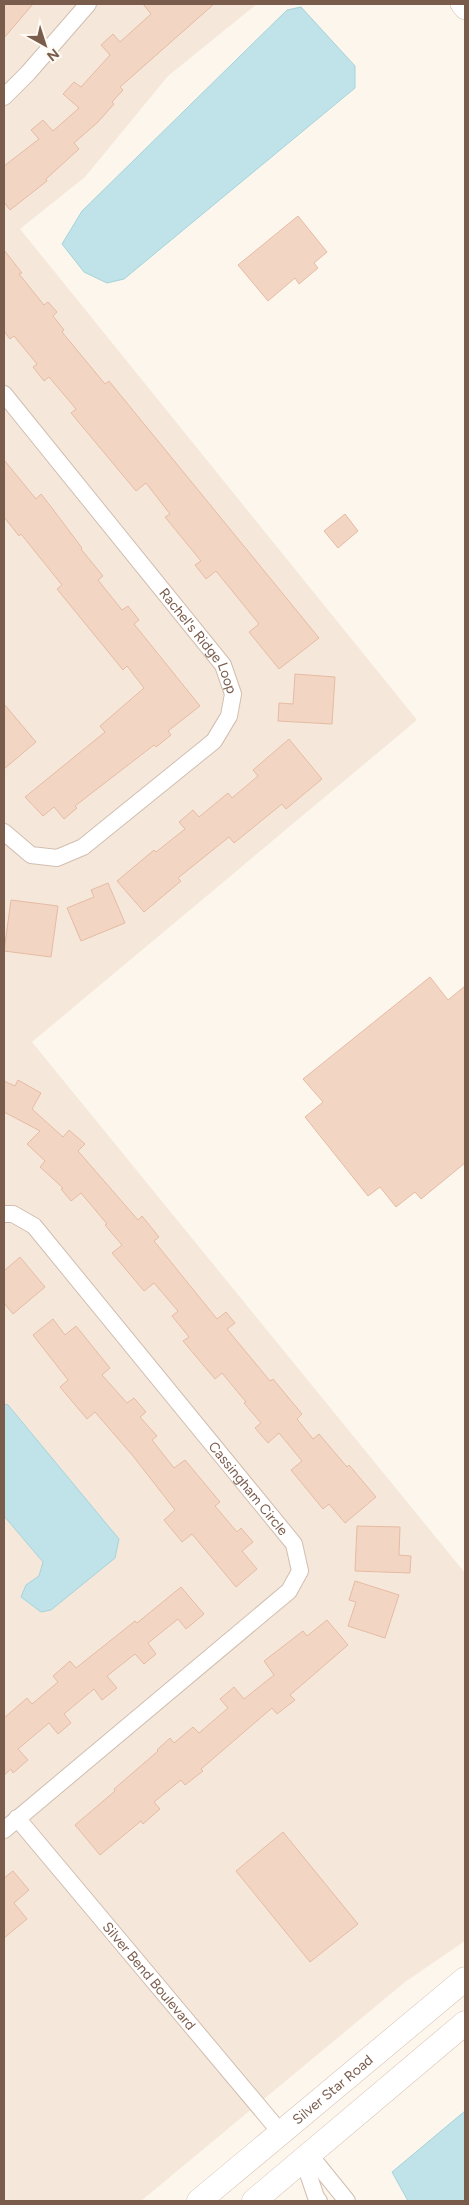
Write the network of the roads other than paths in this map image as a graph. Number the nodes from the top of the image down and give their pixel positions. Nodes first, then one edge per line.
1 (88, 4) edge
2 (461, 4) edge
3 (465, 10) edge
4 (4, 97) edge
5 (4, 394) edge
6 (4, 832) edge
7 (4, 1214) edge
8 (17, 1818) junction
9 (4, 1830) edge
10 (465, 1985) edge
11 (465, 2023) edge
12 (281, 2133) junction
13 (306, 2156) junction
14 (199, 2201) edge
15 (236, 2201) edge
16 (254, 2201) edge
17 (319, 2201) edge
18 (347, 2201) edge

1 - 4 street
2 - 3 street
5 - 6 street, Rachel's Ridge Loop
7 - 8 street, Cassingham Circle
8 - 9 street, Cassingham Circle
8 - 12 street, Silver Bend Boulevard
10 - 12 main road, Silver Star Road
10 - 13 main road
11 - 13 main road
12 - 14 main road, Silver Star Road
12 - 15 main road
13 - 16 main road
13 - 17 street
13 - 18 street

